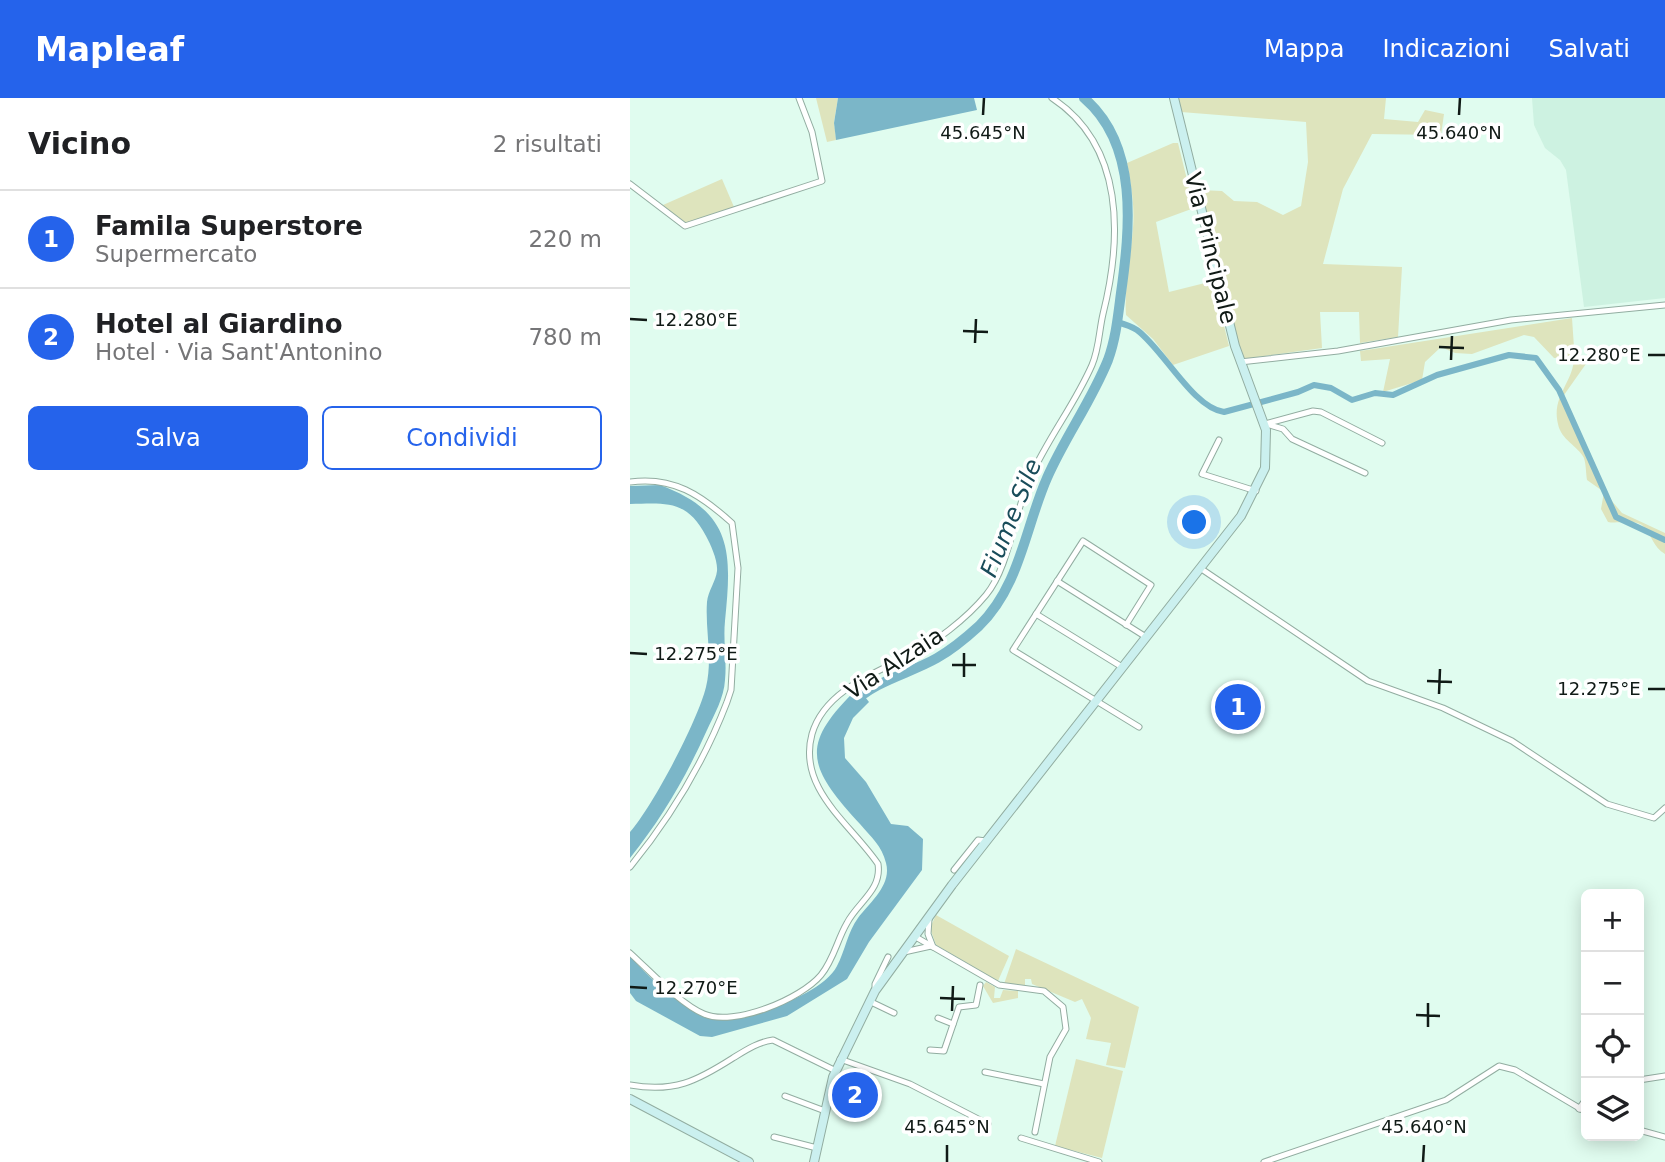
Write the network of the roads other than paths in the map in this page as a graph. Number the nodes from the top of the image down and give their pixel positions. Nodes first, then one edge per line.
1 (799, 98) edge
2 (1052, 98) edge
3 (1174, 98) edge
4 (630, 184) edge
5 (1665, 305) edge
6 (1240, 362) junction
7 (1265, 424) junction
8 (1219, 440) dead end
9 (1382, 443) dead end
10 (1365, 473) dead end
11 (630, 482) edge
12 (1255, 491) junction
13 (1200, 568) junction
14 (1057, 581) junction
15 (1036, 614) junction
16 (1126, 625) junction
17 (1146, 637) junction
18 (1122, 667) junction
19 (1095, 702) junction
20 (1139, 727) dead end
21 (1665, 808) edge
22 (986, 841) junction
23 (630, 867) edge
24 (954, 870) dead end
25 (929, 915) junction
26 (914, 936) junction
27 (932, 946) junction
28 (902, 952) junction
29 (630, 953) edge
30 (888, 957) dead end
31 (980, 985) dead end
32 (875, 991) junction
33 (869, 1001) junction
34 (894, 1013) dead end
35 (938, 1018) dead end
36 (953, 1024) junction
37 (929, 1050) dead end
38 (840, 1059) junction
39 (835, 1071) junction
40 (985, 1072) dead end
41 (1665, 1076) edge
42 (1644, 1079) edge
43 (1044, 1084) junction
44 (630, 1085) edge
45 (785, 1096) dead end
46 (630, 1099) edge
47 (1581, 1106) edge
48 (1579, 1109) joint
49 (825, 1111) junction
50 (988, 1124) dead end
51 (1644, 1131) edge
52 (1035, 1132) dead end
53 (774, 1137) dead end
54 (1665, 1137) edge
55 (1021, 1138) dead end
56 (817, 1147) junction
57 (749, 1162) edge
58 (814, 1162) edge
59 (1099, 1162) edge
60 (1265, 1162) edge

1 - 4 street
2 - 29 street, Via Alzaia
3 - 6 main road, Via Principale
5 - 6 street
6 - 7 main road, Via Principale
7 - 9 street
7 - 10 street
7 - 12 main road, Via Principale
8 - 12 street
11 - 23 street
12 - 13 main road, Via Principale
13 - 17 main road, Via Principale
13 - 21 street
14 - 15 street
14 - 16 street
14 - 16 street
15 - 18 street
15 - 19 street
16 - 17 street
17 - 18 main road, Via Principale
18 - 19 main road, Via Principale
19 - 20 street
19 - 22 main road, Via Principale
22 - 24 street
22 - 25 main road, Via Principale
25 - 26 main road, Via Principale
25 - 27 street
26 - 27 street
26 - 28 main road, Via Principale
27 - 28 street
27 - 43 street
28 - 32 main road, Via Principale
30 - 32 street
31 - 36 street
32 - 33 main road, Via Principale
33 - 34 street
33 - 38 main road, Via Principale
35 - 36 street
36 - 37 street
38 - 39 main road, Via Principale
38 - 50 street
39 - 44 street
39 - 49 main road, Via Principale
40 - 43 street
41 - 42 street
43 - 52 street
45 - 49 street
46 - 57 main road
47 - 48 street
48 - 60 street
49 - 56 main road, Via Principale
51 - 54 street
53 - 56 street
55 - 59 street
56 - 58 main road, Via Principale

